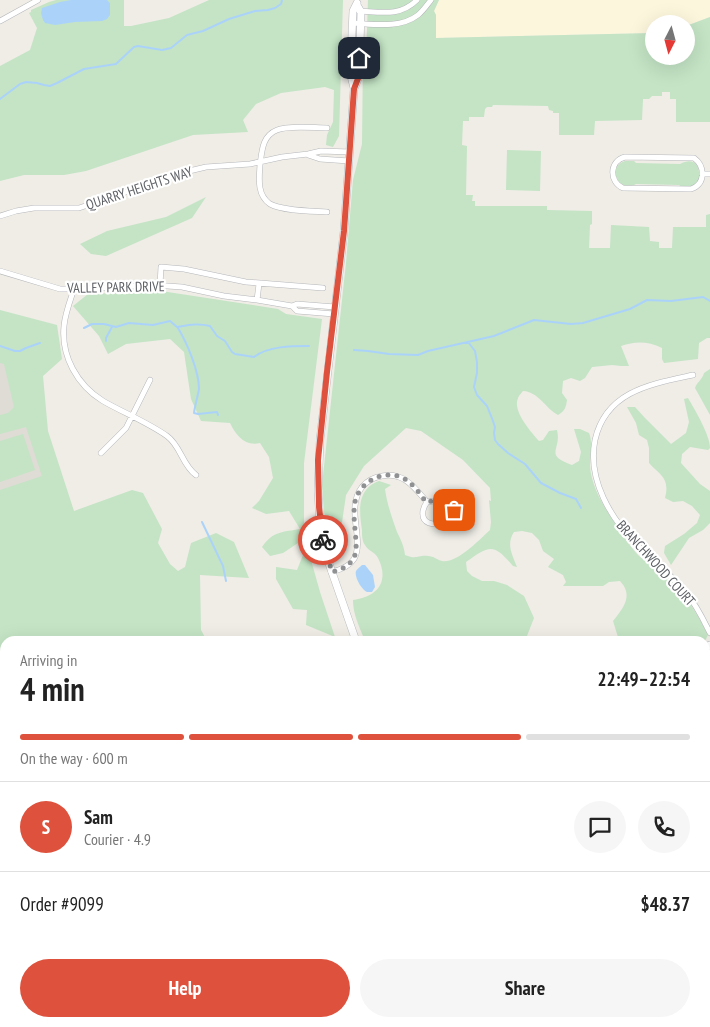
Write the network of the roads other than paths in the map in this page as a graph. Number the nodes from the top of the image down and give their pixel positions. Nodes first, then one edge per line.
1 (38, 0) edge
2 (417, 0) edge
3 (431, 0) edge
4 (357, 7) edge
5 (0, 21) edge
6 (352, 23) junction
7 (360, 23) junction
8 (354, 89) junction
9 (327, 128) dead end
10 (350, 152) junction
11 (308, 154) junction
12 (349, 161) junction
13 (261, 162) junction
14 (702, 174) junction
15 (710, 174) edge
16 (327, 212) dead end
17 (0, 216) edge
18 (0, 271) edge
19 (259, 284) junction
20 (160, 285) junction
21 (323, 288) dead end
22 (74, 289) junction
23 (257, 300) junction
24 (334, 311) junction
25 (692, 375) dead end
26 (150, 380) dead end
27 (132, 416) junction
28 (100, 452) dead end
29 (196, 475) dead end
30 (426, 502) junction
31 (332, 572) junction
32 (710, 633) edge
33 (354, 636) edge

1 - 5 street
2 - 4 street
3 - 7 street
4 - 6 main road
4 - 7 main road
6 - 7 street
6 - 8 main road
7 - 8 main road
8 - 10 main road
9 - 13 street
10 - 11 street, QUARRY HEIGHTS WAY
10 - 12 main road
11 - 12 street, QUARRY HEIGHTS WAY
11 - 13 street, QUARRY HEIGHTS WAY
12 - 24 main road
13 - 16 street
13 - 17 street, QUARRY HEIGHTS WAY
14 - 14 street
14 - 15 street
18 - 22 street, VALLEY PARK DRIVE
19 - 20 street
19 - 21 street
19 - 23 street
20 - 22 street, VALLEY PARK DRIVE
20 - 23 street, VALLEY PARK DRIVE
22 - 27 street
23 - 24 street, VALLEY PARK DRIVE
24 - 31 main road
25 - 32 street, BRANCHWOOD COURT
26 - 27 street
27 - 28 street
27 - 29 street
30 - 30 street
30 - 31 street
31 - 33 main road

